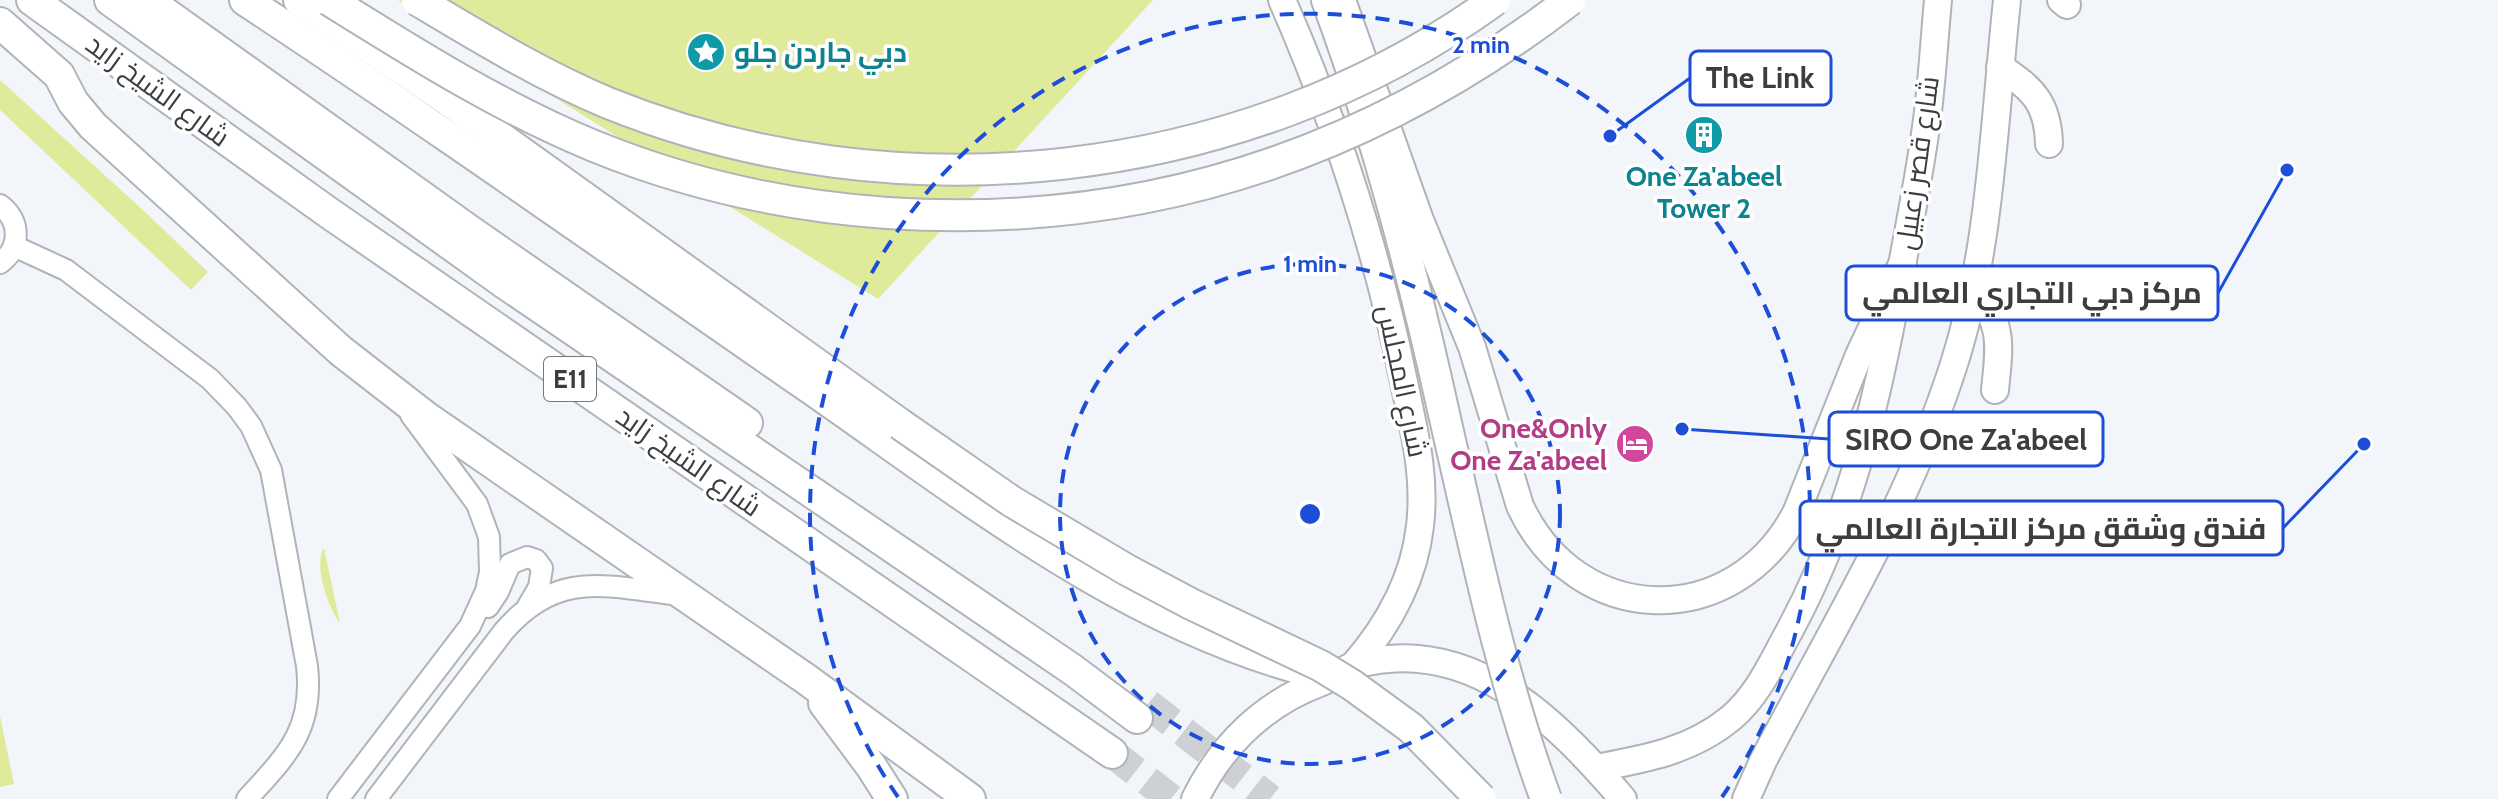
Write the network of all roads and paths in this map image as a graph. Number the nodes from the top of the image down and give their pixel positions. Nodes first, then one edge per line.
1 (32, 0) edge
2 (110, 0) edge
3 (147, 0) edge
4 (245, 0) edge
5 (299, 0) edge
6 (329, 0) edge
7 (417, 0) edge
8 (1282, 0) edge
9 (1327, 0) edge
10 (1342, 0) edge
11 (1495, 0) edge
12 (1570, 0) edge
13 (1938, 0) edge
14 (2007, 0) edge
15 (0, 23) edge
16 (2000, 67) junction
17 (2049, 144) dead end
18 (0, 205) edge
19 (14, 246) junction
20 (1903, 262) junction
21 (0, 263) edge
22 (1973, 290) junction
23 (1995, 390) dead end
24 (397, 396) junction
25 (682, 595) junction
26 (528, 606) junction
27 (470, 626) junction
28 (1776, 655) junction
29 (1343, 672) junction
30 (1810, 672) junction
31 (806, 679) junction
32 (1112, 753) tunnel mouth
33 (1596, 768) junction
34 (247, 799) edge
35 (338, 799) edge
36 (376, 799) edge
37 (892, 799) edge
38 (970, 799) edge
39 (1195, 799) edge
40 (1481, 799) edge
41 (1546, 799) edge
42 (1623, 799) edge
43 (1746, 799) edge

1 - 32 highway, شارع الشيخ زايد / E11
2 - 3 highway, شارع الشيخ زايد / E11
4 - 29 highway
5 - 40 highway, bridge
6 - 12 highway, bridge
7 - 11 highway, bridge
8 - 29 main road, شارع المجلس
9 - 41 highway, bridge
10 - 20 main road
13 - 20 main road, شارع قصر زعبيل
14 - 16 main road
15 - 24 highway
16 - 17 main road
16 - 22 main road
18 - 19 street
19 - 21 street
19 - 34 street
20 - 28 main road, شارع قصر زعبيل
22 - 23 main road
22 - 30 main road
24 - 25 highway
24 - 27 street
25 - 26 street
25 - 31 highway
26 - 27 street
26 - 36 street
27 - 35 street
28 - 30 main road
28 - 33 main road, شارع قصر زعبيل
29 - 33 main road
29 - 39 main road
30 - 43 main road
31 - 37 highway
31 - 38 highway
33 - 42 main road

